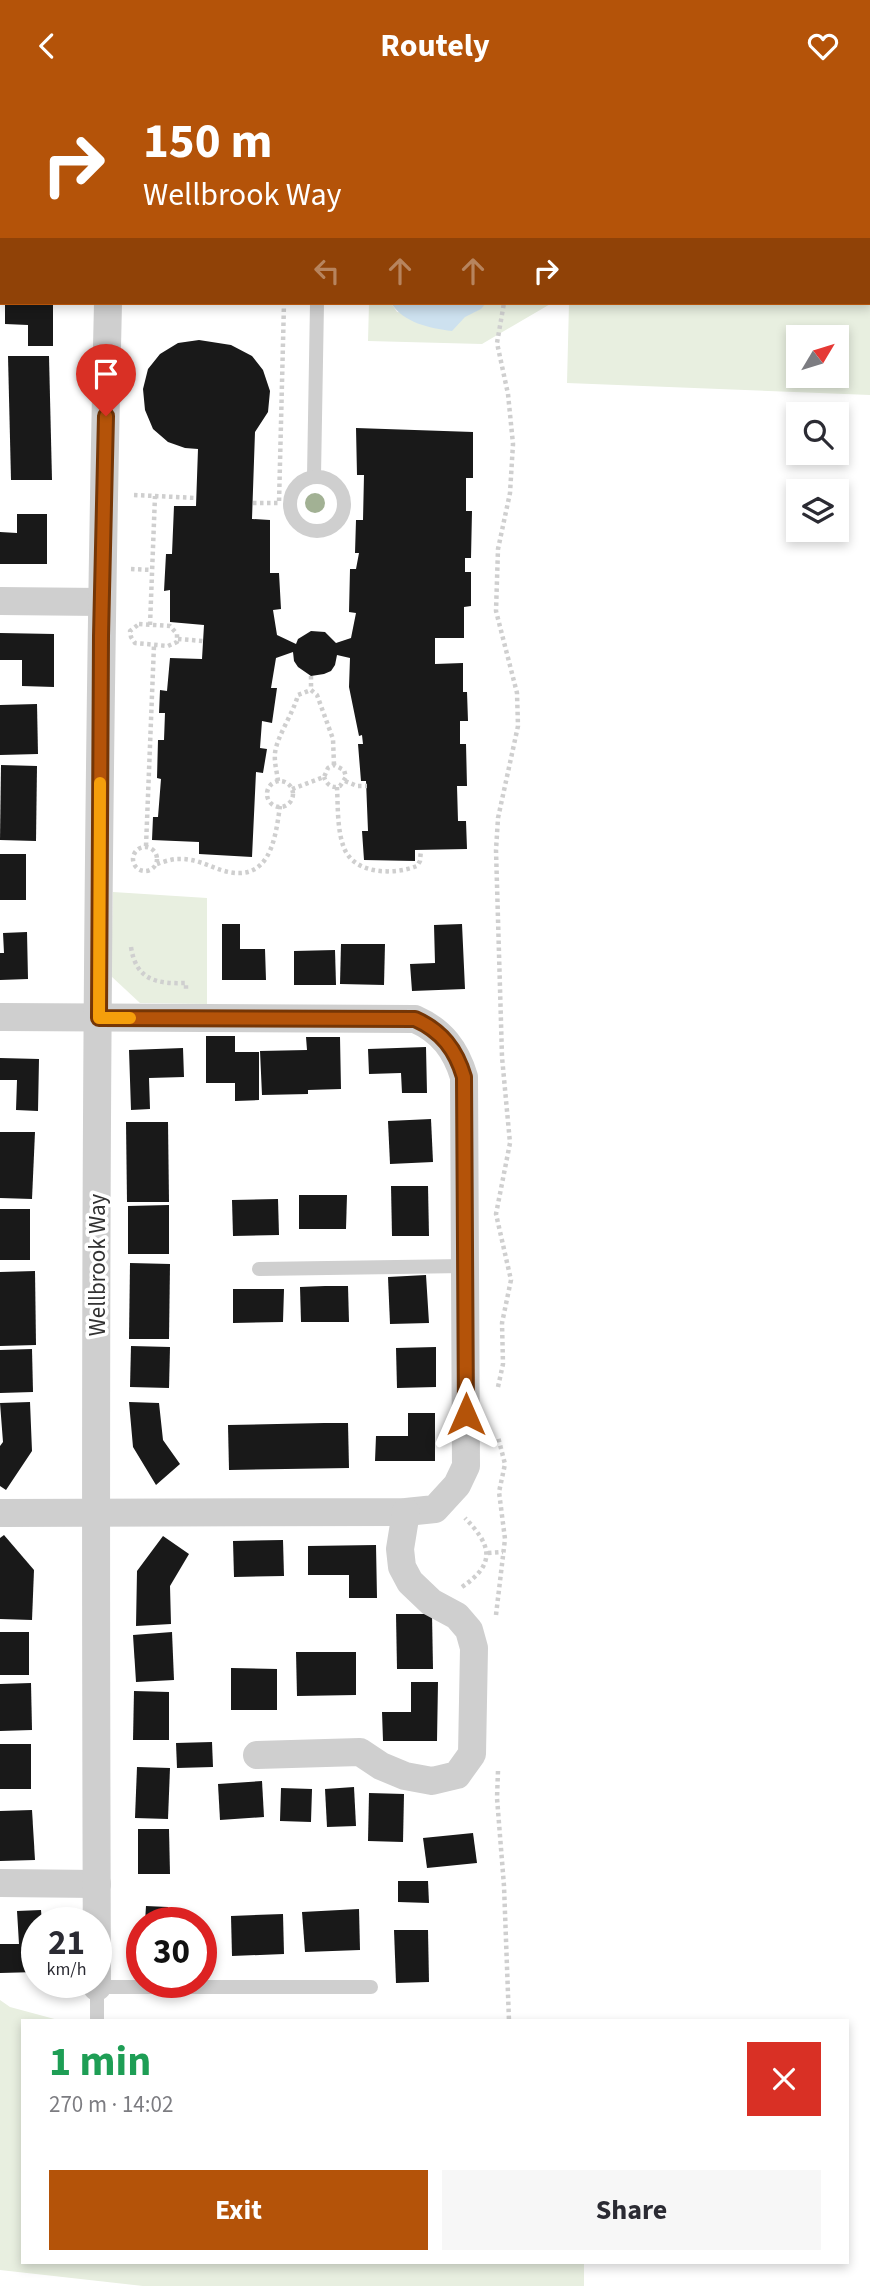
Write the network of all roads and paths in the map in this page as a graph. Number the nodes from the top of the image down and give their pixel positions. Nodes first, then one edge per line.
1 (108, 305) edge
2 (284, 305) edge
3 (317, 305) edge
4 (504, 305) edge
5 (314, 476) dead end
6 (104, 493) junction
7 (155, 496) junction
8 (196, 498) dead end
9 (253, 503) dead end
10 (0, 600) edge
11 (102, 602) junction
12 (150, 625) junction
13 (178, 639) junction
14 (203, 641) dead end
15 (154, 645) junction
16 (312, 675) dead end
17 (311, 690) junction
18 (334, 765) junction
19 (324, 778) junction
20 (278, 781) junction
21 (345, 781) junction
22 (367, 786) dead end
23 (337, 787) junction
24 (292, 789) junction
25 (141, 799) dead end
26 (148, 799) junction
27 (280, 806) junction
28 (146, 846) junction
29 (421, 850) dead end
30 (156, 864) junction
31 (131, 945) dead end
32 (0, 1017) edge
33 (99, 1018) junction
34 (188, 1018) junction
35 (465, 1266) junction
36 (259, 1269) dead end
37 (497, 1397) dead end
38 (497, 1430) dead end
39 (435, 1509) junction
40 (406, 1512) junction
41 (0, 1513) edge
42 (96, 1513) junction
43 (503, 1552) junction
44 (488, 1553) junction
45 (431, 1602) junction
46 (494, 1624) dead end
47 (257, 1755) dead end
48 (498, 1770) dead end
49 (0, 1883) edge
50 (97, 1884) junction
51 (97, 1907) edge
52 (112, 1987) edge
53 (371, 1987) dead end
54 (97, 1998) edge
55 (97, 2019) edge
56 (509, 2019) edge

1 - 6 street, Wellbrook Way
2 - 9 path
3 - 5 lane
4 - 37 path
6 - 7 path
6 - 11 street, Wellbrook Way
7 - 8 path
7 - 12 path
10 - 11 street
11 - 33 street, Wellbrook Way
12 - 13 path
12 - 15 path
13 - 14 path
13 - 15 path
15 - 26 path
16 - 17 path
17 - 18 path
17 - 20 path
18 - 19 path
18 - 21 path
19 - 23 path
19 - 24 path
20 - 24 path
20 - 27 path
21 - 22 path
21 - 23 path
23 - 29 path
24 - 27 path
25 - 26 path
26 - 28 path
27 - 30 path
28 - 30 path
28 - 30 path
31 - 34 path
32 - 33 street
33 - 34 street
33 - 42 street, Wellbrook Way
34 - 35 street
35 - 36 lane
35 - 39 street
38 - 43 path
39 - 40 street
39 - 44 path
40 - 42 street
40 - 45 street
41 - 42 street
42 - 50 street, Wellbrook Way
43 - 44 path
43 - 46 path
44 - 45 path
45 - 47 street
48 - 56 path
49 - 50 street
50 - 51 street, Wellbrook Way
52 - 53 lane
54 - 55 lane

